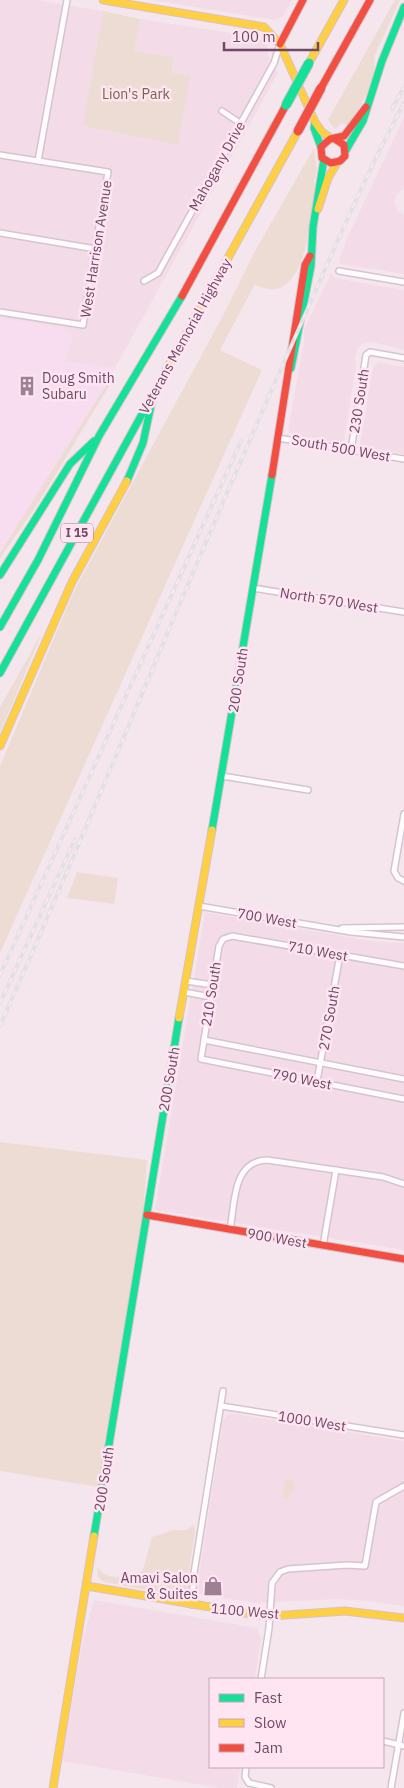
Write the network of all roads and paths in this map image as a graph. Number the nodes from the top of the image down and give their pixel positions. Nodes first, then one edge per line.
1 (66, 0) edge
2 (103, 0) edge
3 (303, 0) edge
4 (344, 0) edge
5 (370, 0) edge
6 (131, 2) edge
7 (404, 7) edge
8 (280, 44) junction
9 (366, 107) junction
10 (222, 111) dead end
11 (315, 122) junction
12 (240, 123) junction
13 (334, 139) junction
14 (322, 147) junction
15 (346, 150) junction
16 (0, 154) edge
17 (324, 159) junction
18 (38, 161) junction
19 (337, 163) junction
20 (317, 212) junction
21 (0, 233) edge
22 (96, 249) junction
23 (340, 271) dead end
24 (144, 281) dead end
25 (404, 282) edge
26 (0, 312) edge
27 (404, 358) edge
28 (154, 394) junction
29 (99, 436) junction
30 (278, 438) junction
31 (351, 450) junction
32 (404, 459) edge
33 (0, 575) edge
34 (253, 588) junction
35 (404, 612) edge
36 (0, 627) edge
37 (0, 673) edge
38 (0, 746) edge
39 (222, 776) junction
40 (308, 790) dead end
41 (404, 814) edge
42 (404, 881) edge
43 (199, 906) junction
44 (404, 927) edge
45 (334, 929) junction
46 (232, 936) joint
47 (404, 937) edge
48 (340, 955) junction
49 (404, 966) edge
50 (186, 980) junction
51 (213, 985) junction
52 (184, 992) junction
53 (211, 997) junction
54 (204, 1040) junction
55 (200, 1059) joint
56 (321, 1063) junction
57 (404, 1079) edge
58 (318, 1081) junction
59 (404, 1099) edge
60 (336, 1170) junction
61 (404, 1184) edge
62 (147, 1215) junction
63 (230, 1230) junction
64 (323, 1246) junction
65 (404, 1259) edge
66 (223, 1391) dead end
67 (221, 1406) junction
68 (404, 1435) edge
69 (404, 1486) edge
70 (87, 1586) junction
71 (192, 1605) junction
72 (270, 1616) junction
73 (404, 1618) edge
74 (261, 1678) edge
75 (404, 1713) edge
76 (384, 1741) edge
77 (401, 1745) edge
78 (246, 1768) edge
79 (53, 1788) edge
80 (271, 1788) edge
81 (391, 1788) edge

1 - 18 street
2 - 6 main road
3 - 8 main road
4 - 29 main road, Veterans Memorial Highway / I 15, bridge
5 - 28 main road, Veterans Memorial Highway / I 15, bridge
6 - 8 main road
7 - 9 main road
8 - 11 main road
8 - 12 street, Mahogany Drive
9 - 13 main road
9 - 15 main road
10 - 12 street
11 - 13 main road
11 - 14 main road
12 - 24 street, Mahogany Drive
13 - 14 main road
13 - 15 main road
14 - 17 main road
15 - 19 main road
16 - 18 street
17 - 19 main road
17 - 20 main road, 200 South
18 - 22 street, West Harrison Avenue
19 - 20 main road, 200 South
20 - 30 main road, 200 South
21 - 22 street
22 - 26 street, West Harrison Avenue
23 - 25 street
27 - 31 street, 230 South
28 - 37 main road, Veterans Memorial Highway / I 15
28 - 38 main road
29 - 33 main road
29 - 36 main road, Veterans Memorial Highway / I 15
30 - 31 street, South 500 West
30 - 34 main road, 200 South
31 - 32 street, South 500 West
34 - 35 street, North 570 West
34 - 39 main road, 200 South
39 - 40 street
39 - 43 main road, 200 South
41 - 42 street
43 - 45 street, 700 West
43 - 50 main road, 200 South
44 - 45 street, 700 West
45 - 47 street, 700 West
46 - 48 street, 710 West
46 - 51 street, 210 South
48 - 49 street, 710 West
48 - 56 street, 270 South
50 - 51 street
50 - 52 main road, 200 South
51 - 53 street, 210 South
52 - 53 street
52 - 62 main road, 200 South
53 - 54 street, 210 South
54 - 55 street, 210 South
54 - 56 street, 790 West
55 - 58 street, 790 West
56 - 57 street, 790 West
56 - 58 street, 270 South
58 - 59 street, 790 West
60 - 61 street, 900 West
60 - 63 street, 900 West
60 - 64 street, 900 West
62 - 63 main road, 900 West
62 - 70 main road, 200 South
63 - 64 main road, 900 West
64 - 65 main road, 900 West
66 - 67 street
67 - 68 street, 1000 West
67 - 71 street
69 - 72 street
70 - 71 main road, 1100 West
70 - 79 main road, 200 South
71 - 72 main road, 1100 West
72 - 73 main road, 1100 West
72 - 74 street
75 - 77 street
76 - 77 street
77 - 81 street
78 - 80 street

